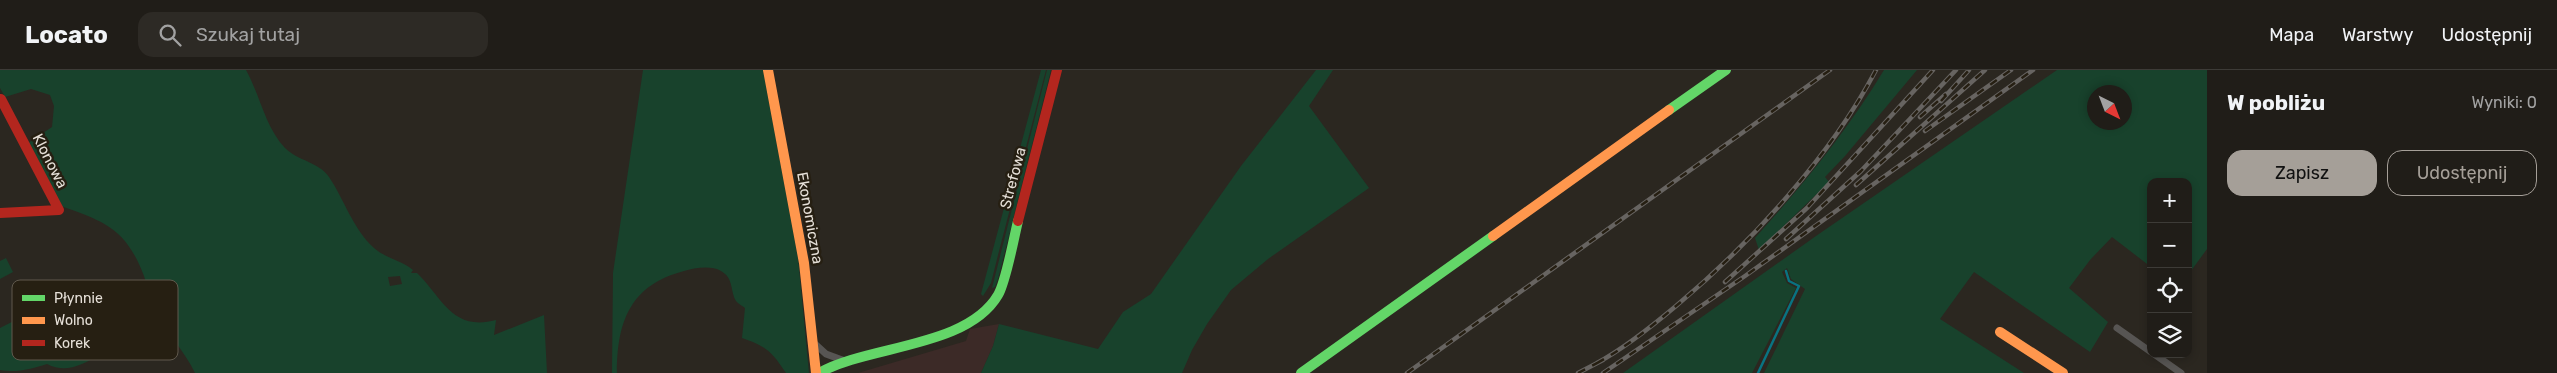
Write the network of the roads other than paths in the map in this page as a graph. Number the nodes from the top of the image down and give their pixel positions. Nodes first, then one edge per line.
1 (768, 70) edge
2 (1057, 70) edge
3 (1726, 70) edge
4 (2, 100) dead end
5 (0, 213) edge
6 (999, 294) joint
7 (2118, 328) dead end
8 (2000, 332) dead end
9 (814, 343) junction
10 (2147, 349) edge
11 (2159, 358) edge
12 (845, 361) junction
13 (818, 373) edge
14 (1301, 373) edge
15 (2063, 373) edge
16 (2180, 373) edge

1 - 9 street, Ekonomiczna
2 - 6 street, Strefowa
3 - 14 street
4 - 5 street, Klonowa
6 - 12 street, Ekonomiczna
7 - 10 street
8 - 15 street
9 - 12 street
9 - 13 street, Ekonomiczna
11 - 16 street
12 - 13 street, Ekonomiczna

